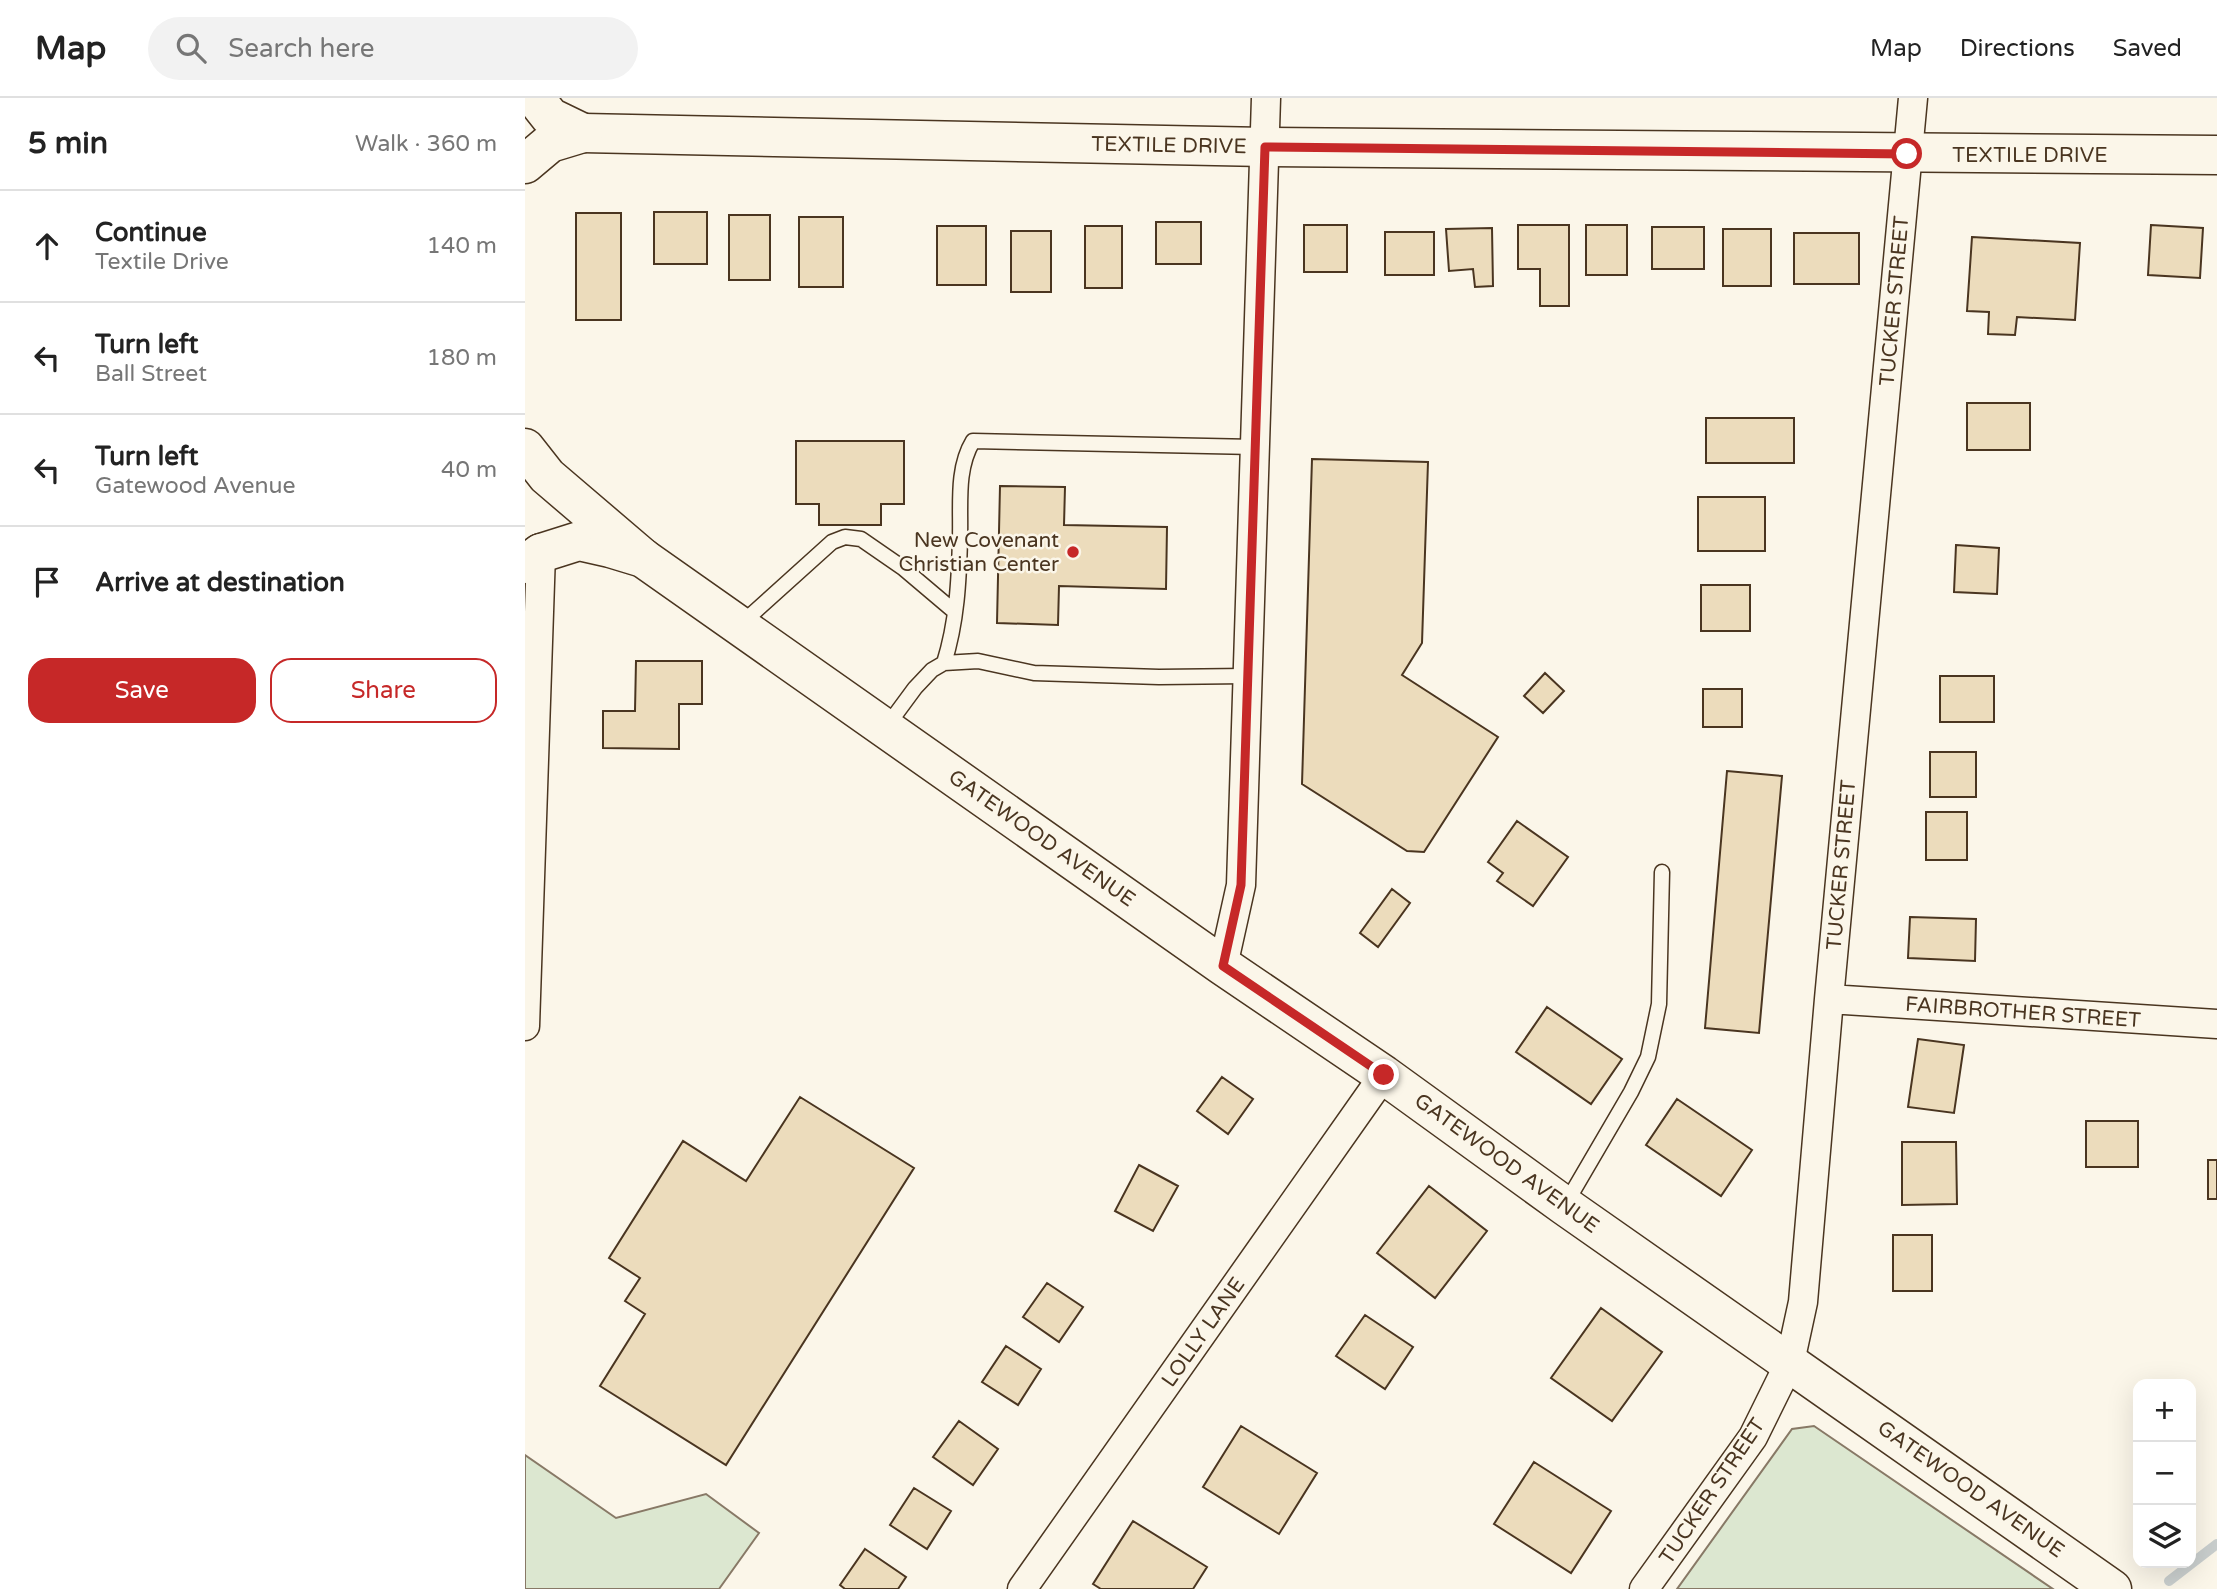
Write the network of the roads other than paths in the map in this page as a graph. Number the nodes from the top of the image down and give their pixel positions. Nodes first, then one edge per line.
1 (535, 98) edge
2 (1266, 98) edge
3 (1913, 98) edge
4 (583, 132) junction
5 (1265, 147) junction
6 (1907, 154) junction
7 (2217, 155) edge
8 (525, 164) edge
9 (1255, 447) junction
10 (525, 448) edge
11 (533, 558) edge
12 (643, 558) junction
13 (955, 612) junction
14 (739, 626) junction
15 (944, 663) junction
16 (1247, 676) junction
17 (885, 728) junction
18 (1662, 872) dead end
19 (1223, 966) junction
20 (1829, 999) junction
21 (2217, 1024) edge
22 (525, 1026) edge
23 (1384, 1075) junction
24 (1565, 1206) junction
25 (1790, 1362) junction
26 (1022, 1589) edge
27 (1644, 1589) edge
28 (2112, 1589) edge

1 - 4 main road
2 - 5 street
3 - 6 street, TUCKER STREET
4 - 5 main road, TEXTILE DRIVE
4 - 8 main road
5 - 6 main road, TEXTILE DRIVE
5 - 9 street
6 - 7 main road, TEXTILE DRIVE
6 - 20 street, TUCKER STREET
9 - 13 lane
9 - 16 street
10 - 12 main road
11 - 12 main road, GATEWOOD AVENUE
11 - 22 street
12 - 14 main road, GATEWOOD AVENUE
13 - 14 lane
13 - 15 lane
14 - 17 main road, GATEWOOD AVENUE
15 - 16 lane
15 - 17 lane
16 - 19 street
17 - 19 main road, GATEWOOD AVENUE
18 - 24 lane
19 - 23 main road, GATEWOOD AVENUE
20 - 21 street, FAIRBROTHER STREET
20 - 25 street, TUCKER STREET
23 - 24 main road, GATEWOOD AVENUE
23 - 26 street, LOLLY LANE
24 - 25 main road, GATEWOOD AVENUE
25 - 27 street, TUCKER STREET
25 - 28 main road, GATEWOOD AVENUE

